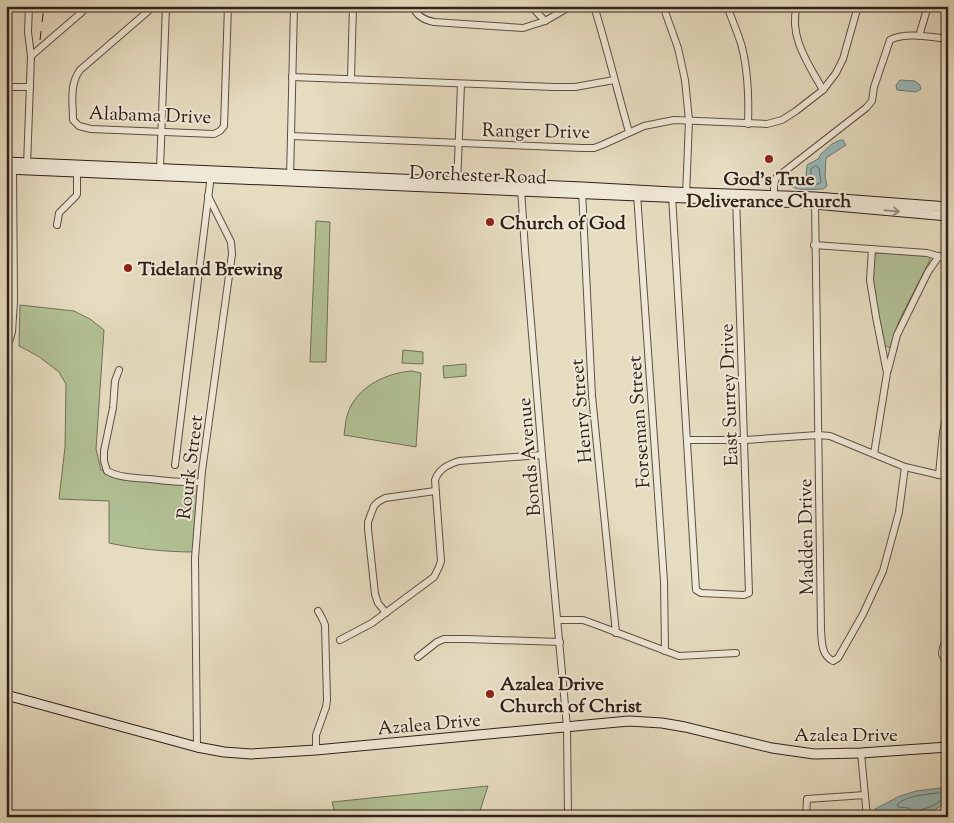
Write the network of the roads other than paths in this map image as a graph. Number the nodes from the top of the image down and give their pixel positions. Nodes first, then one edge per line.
1 (29, 6) edge
2 (86, 6) edge
3 (154, 6) edge
4 (166, 6) edge
5 (228, 6) edge
6 (294, 6) edge
7 (353, 6) edge
8 (413, 6) edge
9 (531, 6) edge
10 (572, 6) edge
11 (594, 6) edge
12 (664, 6) edge
13 (727, 6) edge
14 (858, 6) edge
15 (928, 6) edge
16 (794, 8) edge
17 (546, 21) junction
18 (919, 36) junction
19 (948, 39) edge
20 (31, 56) junction
21 (292, 77) junction
22 (352, 78) junction
23 (614, 80) junction
24 (461, 84) junction
25 (6, 87) edge
26 (30, 87) junction
27 (823, 90) junction
28 (689, 120) junction
29 (748, 124) junction
30 (161, 132) junction
31 (629, 132) junction
32 (291, 136) junction
33 (459, 143) junction
34 (9, 166) edge
35 (27, 167) junction
36 (77, 169) junction
37 (160, 169) junction
38 (211, 175) junction
39 (290, 178) junction
40 (457, 186) junction
41 (521, 188) junction
42 (582, 191) junction
43 (637, 193) junction
44 (672, 195) junction
45 (686, 195) junction
46 (208, 196) junction
47 (736, 198) junction
48 (774, 199) junction
49 (815, 201) junction
50 (948, 207) edge
51 (948, 216) edge
52 (57, 225) dead end
53 (814, 245) junction
54 (872, 250) junction
55 (939, 256) junction
56 (948, 259) edge
57 (6, 352) edge
58 (119, 370) dead end
59 (887, 373) junction
60 (948, 409) edge
61 (818, 435) junction
62 (687, 440) junction
63 (745, 440) junction
64 (874, 454) junction
65 (542, 455) junction
66 (175, 465) dead end
67 (905, 467) junction
68 (939, 475) junction
69 (948, 477) edge
70 (201, 482) junction
71 (435, 491) junction
72 (318, 611) dead end
73 (386, 612) junction
74 (558, 620) junction
75 (616, 633) junction
76 (948, 638) edge
77 (340, 640) dead end
78 (560, 642) junction
79 (665, 651) junction
80 (736, 653) dead end
81 (418, 657) dead end
82 (948, 661) edge
83 (6, 695) edge
84 (567, 727) junction
85 (197, 747) junction
86 (948, 747) edge
87 (316, 750) junction
88 (861, 753) junction
89 (865, 795) junction
90 (568, 817) edge
91 (806, 817) edge
92 (867, 817) edge

1 - 20 street
2 - 20 street
3 - 30 street, Alabama Drive
4 - 30 street
5 - 30 street, Alabama Drive
6 - 21 street
7 - 22 street
8 - 17 street
9 - 17 street
10 - 17 street
11 - 23 street
12 - 28 street
13 - 29 street
14 - 27 street, Ranger Drive
15 - 18 street
16 - 27 street
18 - 19 street
18 - 48 street
20 - 26 street
21 - 22 street
21 - 32 street
22 - 24 street
23 - 24 street
23 - 31 street
24 - 33 street
25 - 26 street
26 - 35 street
27 - 29 street, Ranger Drive
28 - 29 street, Ranger Drive
28 - 31 street, Ranger Drive
28 - 45 street
30 - 37 street
31 - 33 street, Ranger Drive
32 - 33 street, Ranger Drive
32 - 39 street
33 - 40 street
34 - 35 main road, Dorchester Road
34 - 57 street
35 - 36 main road, Dorchester Road
36 - 37 main road, Dorchester Road
36 - 38 main road, Dorchester Road
36 - 52 street
37 - 38 main road, Dorchester Road
38 - 39 main road, Dorchester Road
38 - 46 street
39 - 40 main road, Dorchester Road
40 - 41 main road, Dorchester Road
41 - 42 main road, Dorchester Road
41 - 65 street, Bonds Avenue
42 - 43 main road, Dorchester Road
42 - 75 street, Henry Street
43 - 44 main road, Dorchester Road
43 - 79 street, Forseman Street
44 - 45 main road, Dorchester Road
44 - 62 street
45 - 47 main road, Dorchester Road
46 - 66 street
46 - 70 street, Rourk Street
47 - 48 main road, Dorchester Road
47 - 63 street, East Surrey Drive
48 - 49 main road, Dorchester Road
49 - 50 main road, Dorchester Road
49 -> 51 main road, Dorchester Road
49 - 53 street, Madden Drive
53 - 54 street
53 - 61 street, Madden Drive
54 - 55 street
54 - 59 street
55 - 56 street
55 - 59 street
58 - 70 street
59 - 64 street
60 - 68 street
61 - 63 street
61 - 64 street
61 - 67 street, Madden Drive
62 - 63 street
62 - 63 street, East Surrey Drive
64 - 67 street
65 - 71 street
65 - 74 street, Bonds Avenue
67 - 68 street
68 - 69 street
70 - 85 street, Rourk Street
71 - 73 street
71 - 73 street
72 - 87 street
73 - 77 street
74 - 75 street
74 - 78 street, Bonds Avenue
75 - 79 street
76 - 82 street
78 - 81 street
78 - 84 street, Bonds Avenue
79 - 80 street
83 - 85 main road, Azalea Drive
84 - 87 main road, Azalea Drive
84 - 88 main road, Azalea Drive
84 - 90 street, Bonds Avenue
85 - 87 main road, Azalea Drive
86 - 88 main road, Azalea Drive
88 - 89 street
89 - 91 street
89 - 92 street

